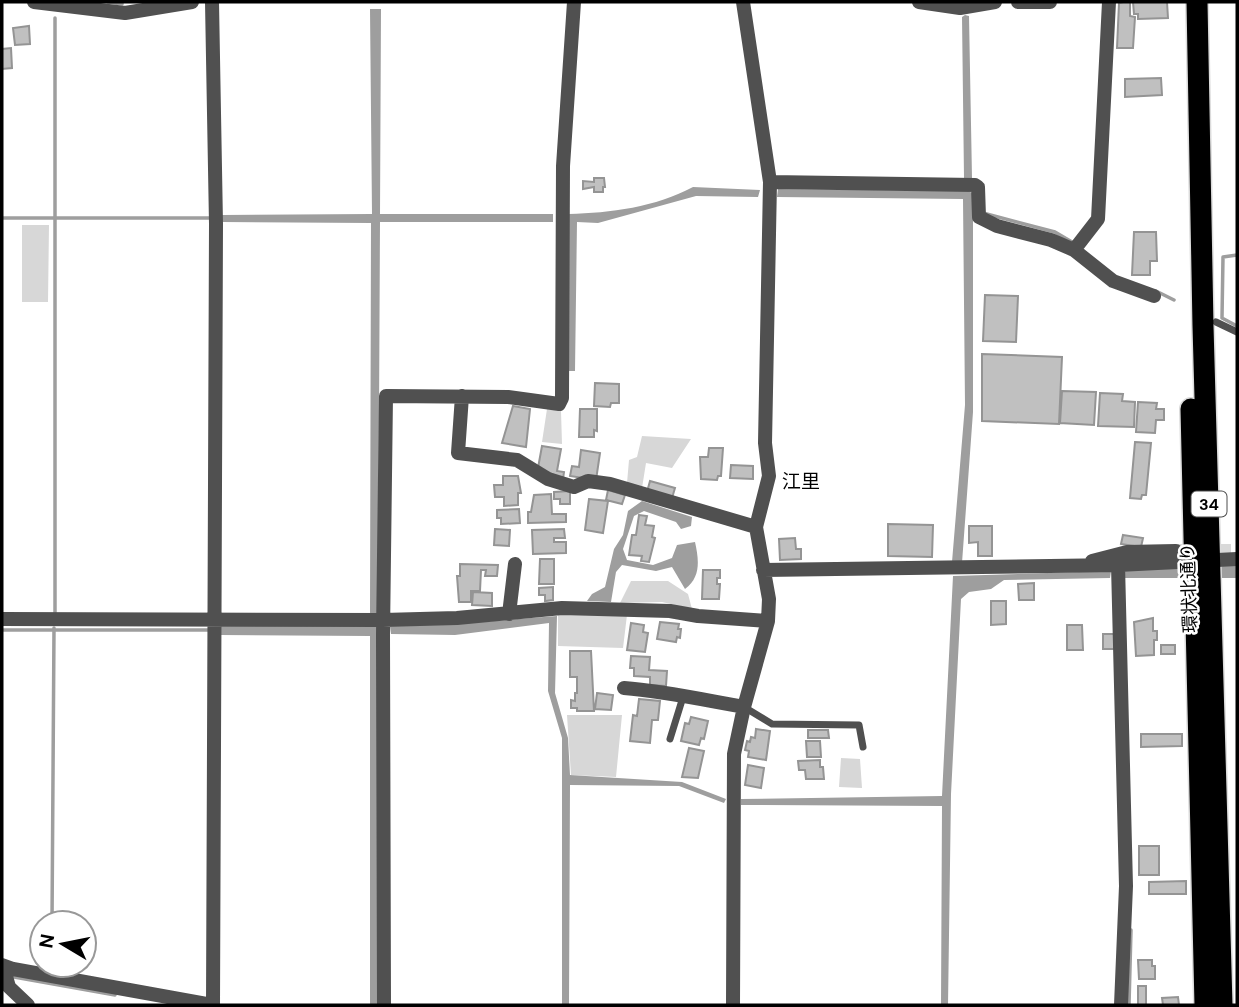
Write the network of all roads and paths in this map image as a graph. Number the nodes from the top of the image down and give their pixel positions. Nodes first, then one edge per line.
1 (34, 2) edge
2 (192, 2) edge
3 (212, 2) edge
4 (574, 2) edge
5 (743, 2) edge
6 (919, 2) edge
7 (995, 2) edge
8 (1018, 2) edge
9 (1050, 2) edge
10 (1109, 2) edge
11 (1183, 2) edge
12 (1198, 2) edge
13 (770, 190) junction
14 (1077, 246) junction
15 (1154, 296) dead end
16 (1216, 322) dead end
17 (1237, 332) edge
18 (462, 396) junction
19 (756, 527) junction
20 (1235, 553) edge
21 (1194, 557) junction
22 (515, 564) dead end
23 (1118, 565) junction
24 (1081, 566) junction
25 (763, 570) junction
26 (509, 614) junction
27 (2, 620) edge
28 (768, 621) junction
29 (383, 627) junction
30 (214, 628) junction
31 (624, 688) dead end
32 (683, 696) junction
33 (744, 707) junction
34 (670, 739) dead end
35 (863, 747) dead end
36 (3, 965) edge
37 (28, 1005) edge
38 (213, 1005) edge
39 (384, 1005) edge
40 (733, 1005) edge
41 (1121, 1005) edge
42 (1205, 1005) edge
43 (1222, 1005) edge

1 - 2 street
3 - 30 street
4 - 18 street
5 - 13 street
6 - 7 street
8 - 9 street
10 - 14 street
11 - 21 highway, 環状北通り / 34
12 - 21 highway, 環状北通り / 34
13 - 14 street
13 - 19 street
14 - 15 street
16 - 17 lane
18 - 19 street
18 - 29 street
19 - 25 street
20 - 21 street
21 - 23 street
21 - 24 street
21 - 42 highway, 環状北通り / 34
21 - 43 highway, 環状北通り / 34
22 - 26 street
23 - 24 street
23 - 41 street
24 - 25 street
25 - 28 street
26 - 28 street
26 - 29 street
27 - 30 street
28 - 33 street
29 - 30 street
29 - 39 street
30 - 38 street
31 - 32 street
32 - 33 street
32 - 34 lane
33 - 35 lane
33 - 40 street
36 - 37 street
36 - 38 street

